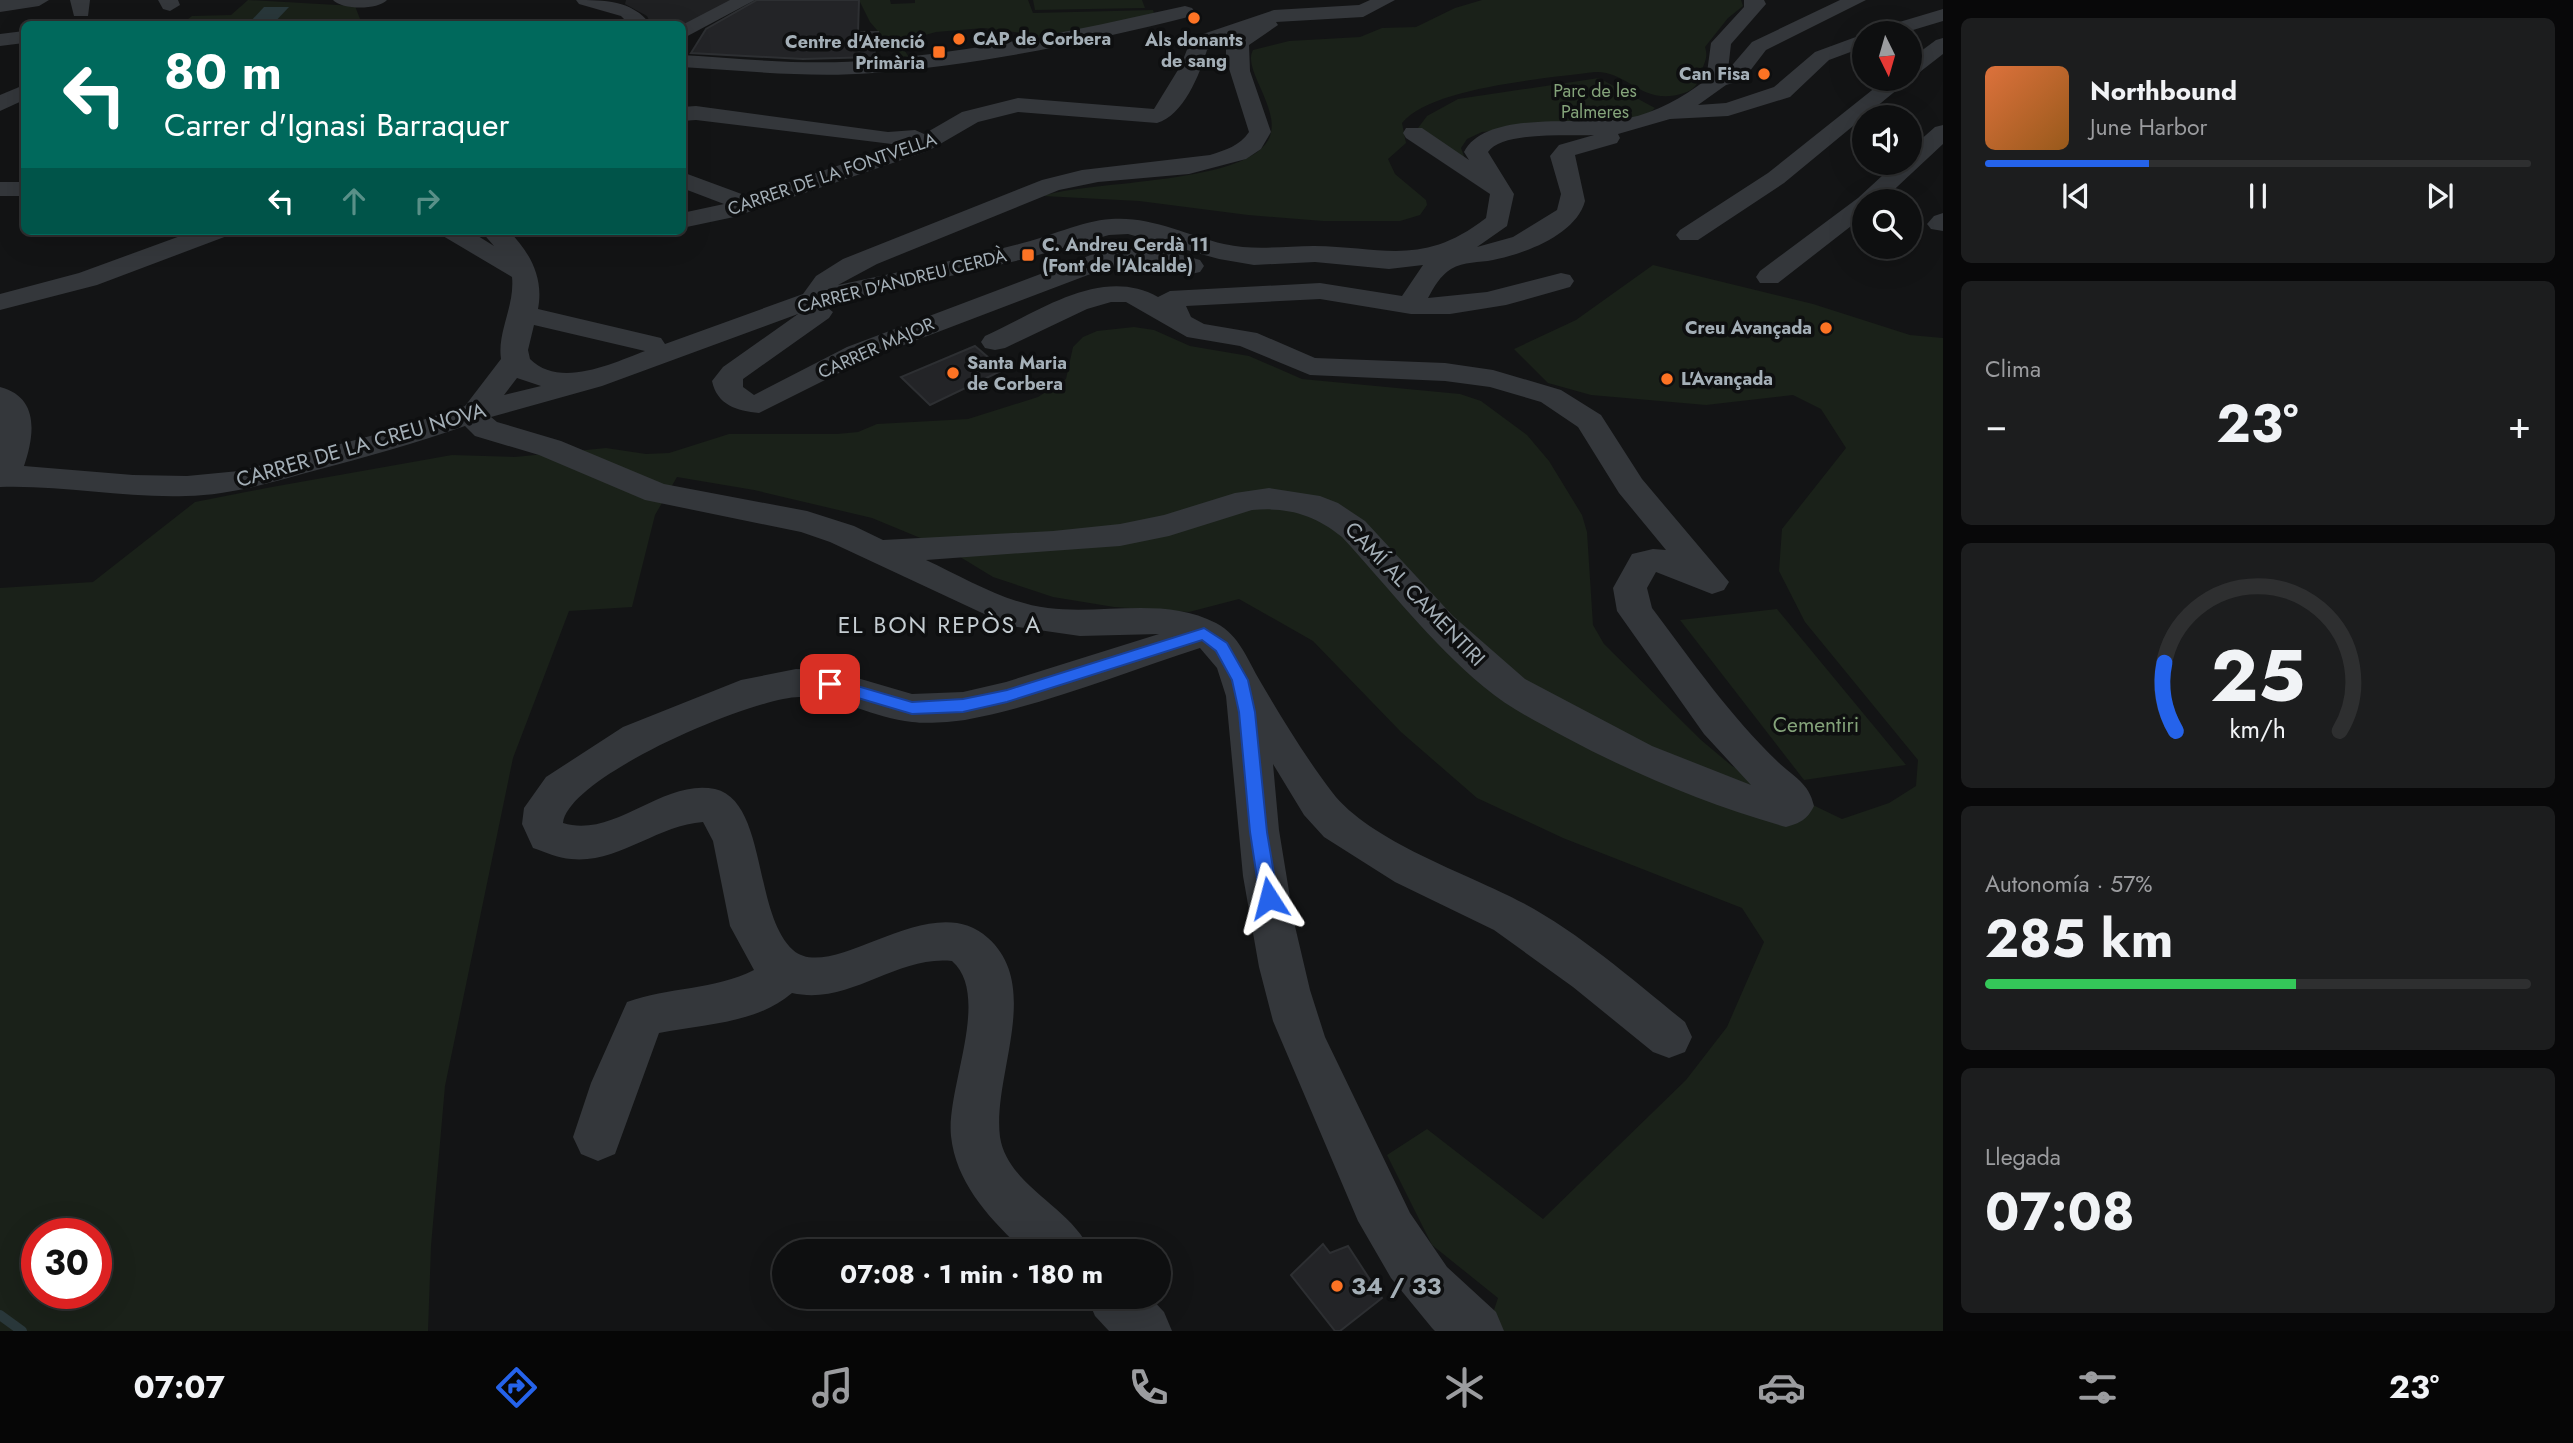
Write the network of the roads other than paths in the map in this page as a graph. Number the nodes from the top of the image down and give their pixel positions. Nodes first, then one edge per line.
1 (39, 0) edge
2 (360, 0) edge
3 (586, 0) edge
4 (745, 0) edge
5 (1358, 0) edge
6 (1385, 0) edge
7 (1856, 0) edge
8 (1758, 1) edge
9 (0, 6) edge
10 (1186, 9) edge
11 (1311, 13) junction
12 (1943, 15) edge
13 (1262, 20) junction
14 (370, 21) edge
15 (637, 21) edge
16 (1922, 21) edge
17 (686, 31) edge
18 (1218, 33) junction
19 (21, 37) edge
20 (0, 40) edge
21 (1943, 44) edge
22 (1852, 45) edge
23 (686, 61) edge
24 (1922, 61) edge
25 (1718, 80) junction
26 (1884, 91) edge
27 (1696, 113) junction
28 (686, 114) edge
29 (1661, 115) junction
30 (950, 130) junction
31 (1943, 132) edge
32 (1414, 134) dead end
33 (686, 181) edge
34 (0, 188) edge
35 (21, 188) edge
36 (1881, 189) edge
37 (1502, 194) junction
38 (745, 204) junction
39 (1852, 214) edge
40 (686, 220) edge
41 (1494, 226) junction
42 (1689, 234) dead end
43 (207, 235) edge
44 (459, 235) edge
45 (498, 235) edge
46 (1468, 254) junction
47 (1274, 257) junction
48 (1173, 261) junction
49 (524, 274) junction
50 (1769, 277) dead end
51 (1560, 281) dead end
52 (814, 295) junction
53 (0, 302) edge
54 (1411, 306) junction
55 (1173, 308) junction
56 (523, 314) junction
57 (995, 342) dead end
58 (651, 344) junction
59 (515, 361) junction
60 (621, 370) junction
61 (592, 380) junction
62 (0, 396) edge
63 (476, 412) junction
64 (2, 477) edge
65 (881, 552) junction
66 (1204, 633) junction
67 (1240, 680) junction
68 (785, 972) junction
69 (1669, 1037) dead end
70 (598, 1137) dead end
71 (1048, 1239) edge
72 (1125, 1309) edge
73 (1145, 1331) edge
74 (1477, 1331) edge

1 - 9 street
2 - 14 street
3 - 15 street
4 - 17 street
5 - 11 street
6 - 11 street
7 - 25 street
8 - 25 street
10 - 18 street
10 - 23 street
11 - 13 street
12 - 16 street
13 - 18 street
13 - 52 street
18 - 30 street, CARRER DE LA FONTVELLA
19 - 20 street
21 - 24 street
22 - 27 street
25 - 29 street
26 - 42 street
27 - 29 street
27 - 46 street
28 - 30 street
29 - 37 street
30 - 38 street, CARRER DE LA FONTVELLA
31 - 36 street
32 - 37 street
33 - 38 street
34 - 35 street
37 - 41 street
38 - 40 street, CARRER DE LA FONTVELLA
39 - 50 street
41 - 46 street
41 - 47 street
43 - 53 street
44 - 49 street
45 - 49 street
46 - 54 street
47 - 48 street
47 - 52 street, CARRER D'ANDREU CERDÀ
48 - 52 street, CARRER MAJOR
48 - 55 street
49 - 56 street
51 - 54 street
52 - 58 street
52 - 60 street, CARRER D'ANDREU CERDÀ
54 - 55 street
55 - 57 street
55 - 65 street, CAMÍ AL CAMENTIRI
56 - 58 street
56 - 59 street
58 - 60 street
59 - 61 street, CARRER D'ANDREU CERDÀ
59 - 63 street
60 - 61 street, CARRER D'ANDREU CERDÀ
61 - 63 street, CARRER DE LA CREU NOVA
62 - 64 street
63 - 64 street, CARRER DE LA CREU NOVA
63 - 65 street
65 - 66 street
66 - 67 street
66 - 68 street
67 - 69 street
67 - 74 street
68 - 70 street
68 - 71 street
72 - 73 street

